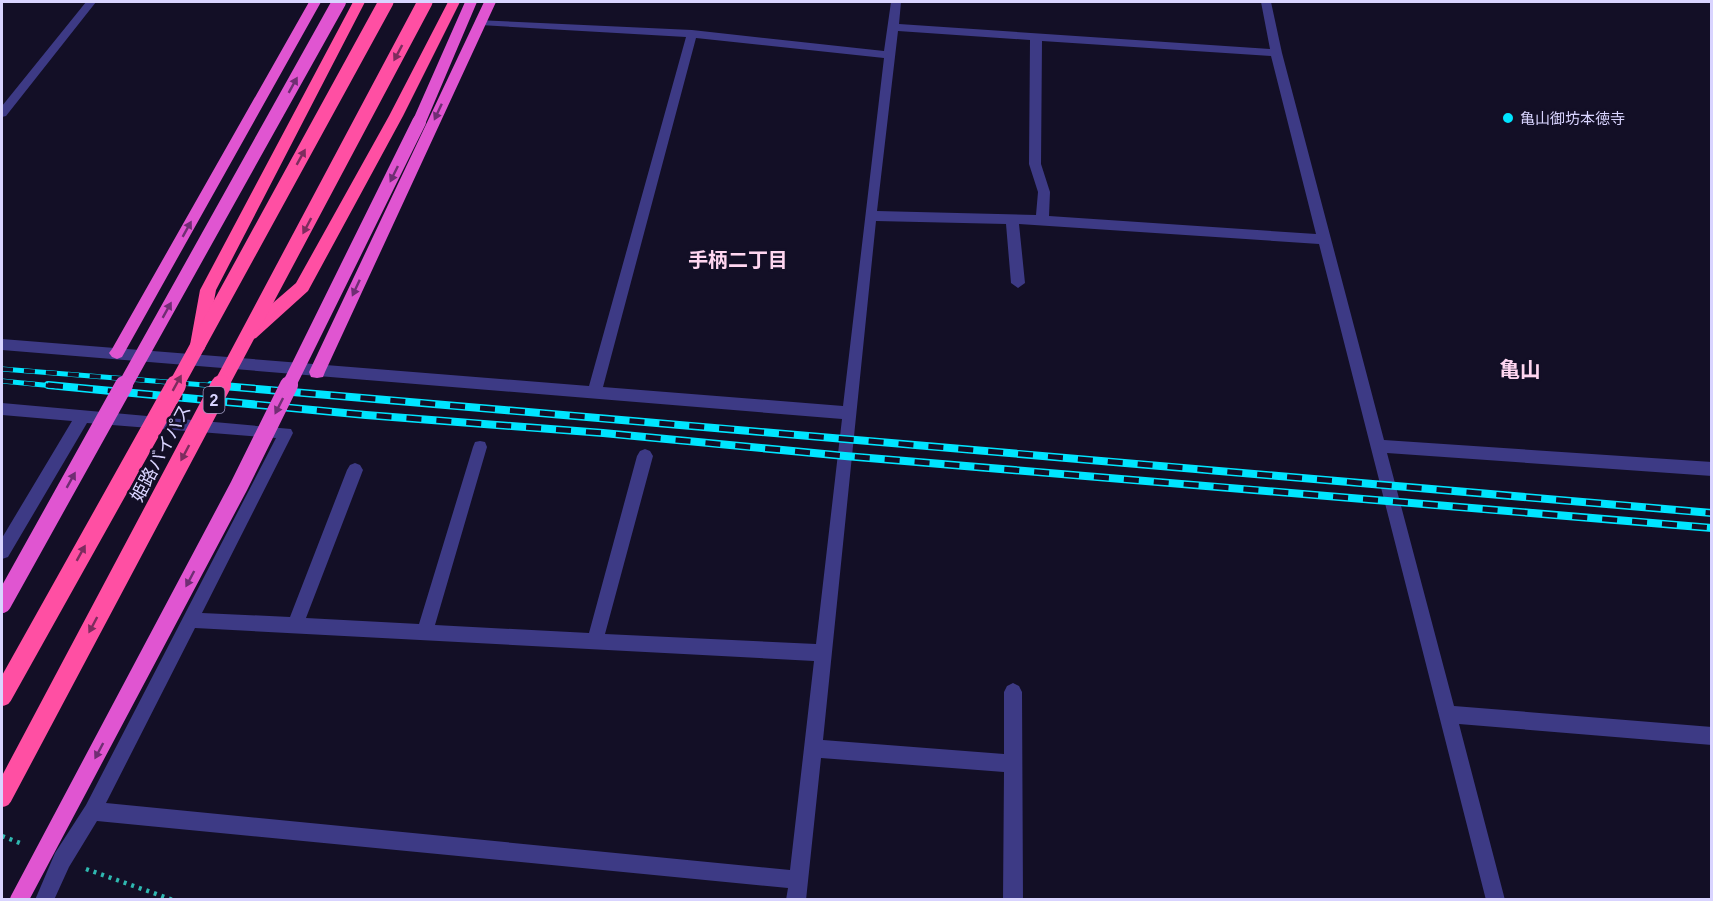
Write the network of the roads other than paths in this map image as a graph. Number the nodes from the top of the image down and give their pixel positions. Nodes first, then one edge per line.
1 (91, 2) edge
2 (315, 2) edge
3 (339, 2) edge
4 (359, 2) edge
5 (386, 2) edge
6 (425, 2) edge
7 (454, 2) edge
8 (471, 2) edge
9 (490, 2) edge
10 (896, 2) edge
11 (1266, 2) edge
12 (480, 22) junction
13 (893, 27) junction
14 (692, 34) junction
15 (1036, 36) junction
16 (1276, 53) junction
17 (890, 55) junction
18 (2, 113) edge
19 (870, 216) junction
20 (1012, 220) junction
21 (1042, 220) junction
22 (1324, 239) junction
23 (1018, 283) dead end
24 (250, 333) junction
25 (2, 345) edge
26 (198, 345) junction
27 (117, 353) junction
28 (317, 372) junction
29 (594, 394) junction
30 (2, 409) edge
31 (849, 413) junction
32 (83, 416) junction
33 (1378, 446) junction
34 (480, 447) dead end
35 (645, 456) dead end
36 (1712, 469) edge
37 (355, 470) dead end
38 (2, 552) edge
39 (2, 604) edge
40 (190, 620) junction
41 (295, 625) junction
42 (425, 632) junction
43 (595, 641) junction
44 (823, 653) junction
45 (1013, 692) dead end
46 (2, 696) edge
47 (1447, 714) junction
48 (1712, 736) edge
49 (813, 748) junction
50 (1013, 764) junction
51 (2, 797) edge
52 (92, 811) junction
53 (798, 880) junction
54 (19, 900) edge
55 (44, 900) edge
56 (796, 900) edge
57 (1013, 900) edge
58 (1496, 900) edge

1 - 18 street
27 -> 2 highway
39 -> 3 highway, bridge
4 - 26 highway
26 -> 5 highway, 姫路バイパス / 2, bridge
6 -> 24 highway, 姫路バイパス / 2, bridge
7 - 24 highway
8 -> 54 highway, bridge
9 - 12 highway
10 - 13 street
11 - 16 street
12 - 14 street
12 -> 28 highway
13 - 15 street
13 - 17 street
14 - 17 street
14 - 29 street
15 - 16 street
15 - 21 street
16 - 22 street
17 - 19 street
19 - 20 street
19 - 31 street
20 - 21 street
20 - 23 street
21 - 22 street
22 - 33 street
24 -> 51 highway, 姫路バイパス / 2, bridge
25 - 27 street
46 -> 26 highway, 姫路バイパス / 2, bridge
27 - 28 street
28 - 29 street
29 - 31 street
30 - 32 street
31 - 44 street
32 - 38 street
32 - 40 street
33 - 36 street
33 - 47 street
34 - 42 street
35 - 43 street
37 - 41 street
40 - 41 street
40 - 52 street
41 - 42 street
42 - 43 street
43 - 44 street
44 - 49 street
45 - 50 street
47 - 48 street
47 - 58 street
49 - 50 street
49 - 53 street
50 - 57 street
52 - 53 street
52 - 55 street
53 - 56 street

